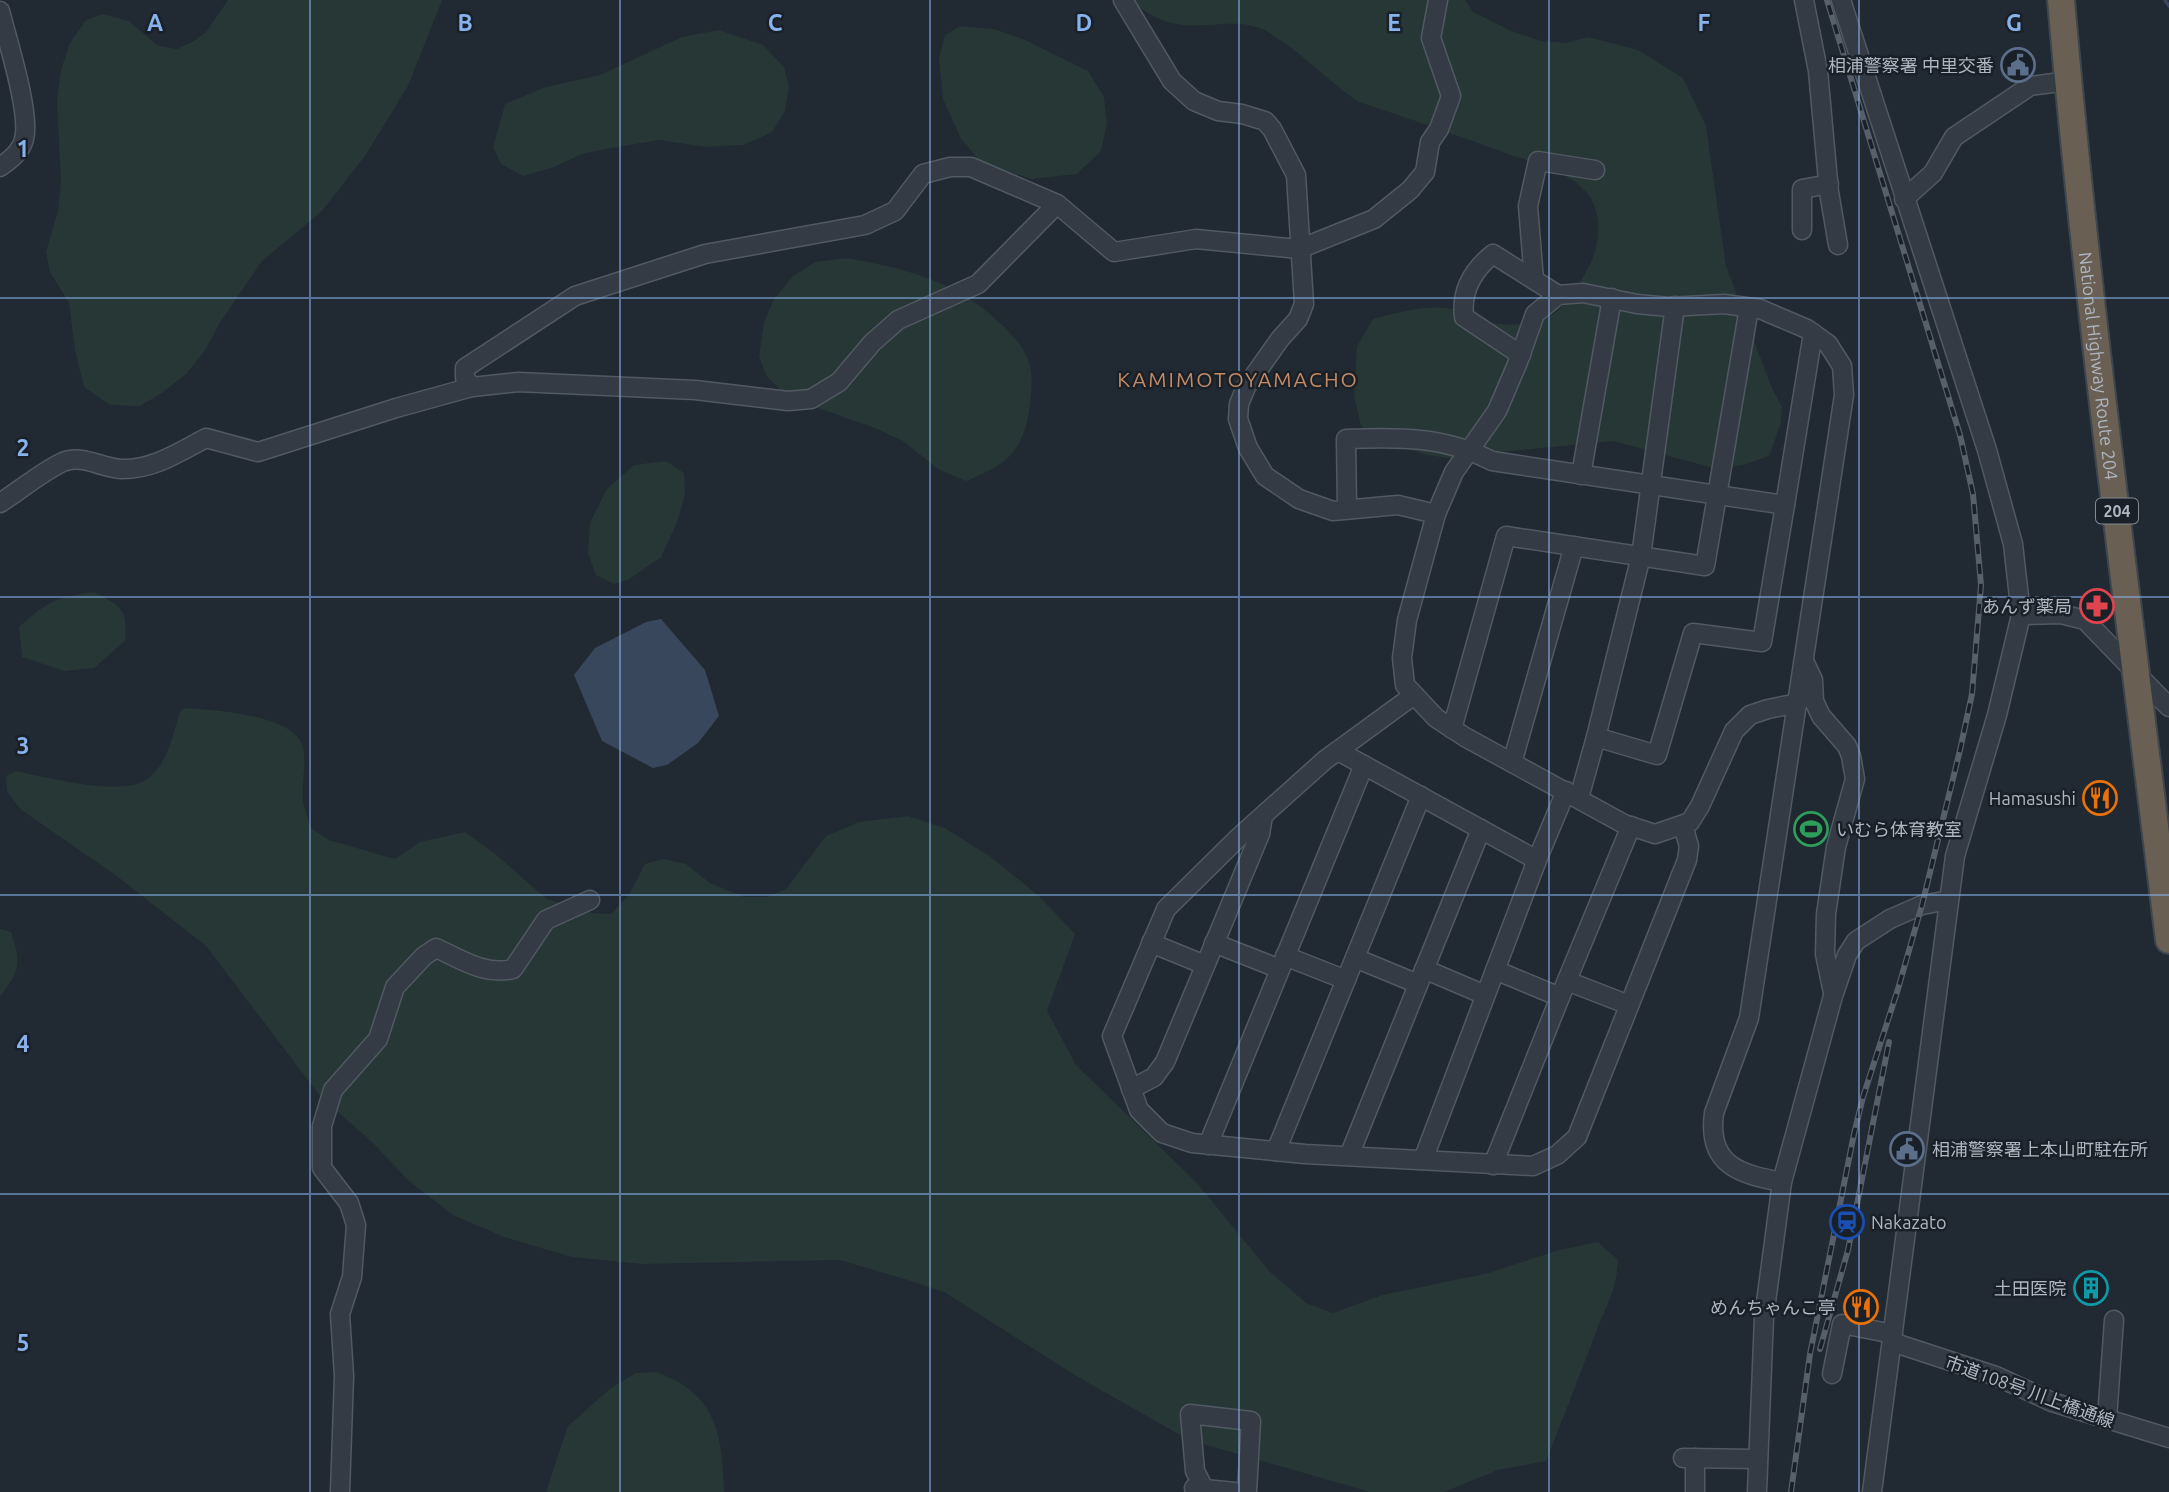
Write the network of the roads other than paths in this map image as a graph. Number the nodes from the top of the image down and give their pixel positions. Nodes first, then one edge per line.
1 (1123, 0) edge
2 (1438, 0) edge
3 (1804, 0) edge
4 (1840, 0) edge
5 (2055, 0) edge
6 (2061, 0) edge
7 (0, 11) edge
8 (2068, 81) junction
9 (0, 167) edge
10 (1595, 170) dead end
11 (1829, 184) junction
12 (1904, 199) junction
13 (1057, 204) junction
14 (1802, 230) dead end
15 (1838, 245) dead end
16 (1299, 249) junction
17 (1534, 280) junction
18 (1558, 295) junction
19 (1612, 298) junction
20 (1675, 306) junction
21 (1749, 308) junction
22 (1813, 333) junction
23 (1521, 355) junction
24 (472, 387) junction
25 (1470, 449) junction
26 (1581, 475) junction
27 (1652, 485) junction
28 (1717, 495) junction
29 (0, 503) edge
30 (1784, 505) junction
31 (1347, 509) junction
32 (1436, 514) junction
33 (1574, 546) junction
34 (1641, 556) junction
35 (2021, 615) junction
36 (1804, 661) junction
37 (2137, 674) junction
38 (1414, 695) junction
39 (1798, 704) junction
40 (2169, 707) edge
41 (1452, 729) junction
42 (1596, 737) junction
43 (1338, 751) junction
44 (1512, 762) junction
45 (1364, 765) junction
46 (1572, 794) junction
47 (1421, 796) junction
48 (1263, 816) junction
49 (1683, 825) junction
50 (1631, 826) junction
51 (1481, 829) junction
52 (1537, 860) junction
53 (590, 900) dead end
54 (1949, 900) junction
55 (2169, 940) edge
56 (1151, 943) junction
57 (1214, 943) junction
58 (1355, 958) junction
59 (1282, 963) junction
60 (1205, 965) junction
61 (1495, 970) junction
62 (1421, 977) junction
63 (1346, 980) junction
64 (1563, 989) junction
65 (1485, 995) junction
66 (1833, 996) junction
67 (1629, 1005) junction
68 (1131, 1089) junction
69 (1208, 1144) junction
70 (1276, 1151) junction
71 (1349, 1156) junction
72 (1423, 1160) junction
73 (1493, 1165) junction
74 (1782, 1182) junction
75 (2113, 1320) dead end
76 (1893, 1338) junction
77 (1832, 1374) dead end
78 (2107, 1419) junction
79 (2169, 1438) edge
80 (1758, 1459) junction
81 (341, 1492) edge
82 (1235, 1492) edge
83 (1247, 1492) edge
84 (1695, 1492) edge
85 (1757, 1492) edge
86 (1872, 1492) edge

1 - 16 street
2 - 16 street
3 - 11 street
4 - 12 street
5 - 8 highway, National Highway Route 204 / 204
6 - 8 highway, National Highway Route 204 / 204
7 - 9 street
8 - 12 street
8 - 37 highway, National Highway Route 204 / 204
10 - 17 street
11 - 14 street
11 - 15 street
12 - 35 street
13 - 16 street
13 - 24 street
13 - 24 street
16 - 31 street
17 - 18 street
17 - 23 street
18 - 19 street
18 - 23 street
19 - 20 street
19 - 26 street
20 - 21 street
20 - 27 street
21 - 22 street
21 - 28 street
22 - 30 street
22 - 36 street
23 - 25 street
24 - 29 street
25 - 26 street
25 - 31 street
25 - 32 street
26 - 27 street
27 - 28 street
27 - 34 street
28 - 30 street
28 - 34 street
30 - 42 street
31 - 32 street
32 - 38 street
33 - 34 street
33 - 41 street
33 - 44 street
34 - 42 street
35 - 37 street
35 - 54 street
36 - 39 street
36 - 66 street
37 - 40 street
37 - 55 highway, National Highway Route 204 / 204
38 - 41 street
38 - 43 street
39 - 49 street
39 - 74 street
41 - 44 street
42 - 46 street
43 - 45 street
43 - 48 street
44 - 46 street
45 - 47 street
45 - 59 street
46 - 50 street
46 - 52 street
47 - 51 street
47 - 58 street
48 - 56 street
48 - 57 street
49 - 50 street
49 - 67 street
50 - 64 street
51 - 52 street
51 - 62 street
52 - 61 street
53 - 81 street
54 - 66 street
54 - 76 street
56 - 60 street
56 - 68 street
57 - 59 street
57 - 60 street
58 - 62 street
58 - 63 street
59 - 63 street
59 - 69 street
60 - 68 street
61 - 64 street
61 - 65 street
62 - 65 street
62 - 71 street
63 - 70 street
64 - 67 street
64 - 73 street
65 - 72 street
66 - 74 street
67 - 73 street
68 - 69 street
69 - 70 street
70 - 71 street
71 - 72 street
72 - 73 street
74 - 80 street
75 - 78 street
76 - 77 street, 市道108号 川上橋通線
76 - 78 street, 市道108号 川上橋通線
76 - 86 street
78 - 79 street, 市道108号 川上橋通線
80 - 84 street
80 - 85 street
82 - 83 street

